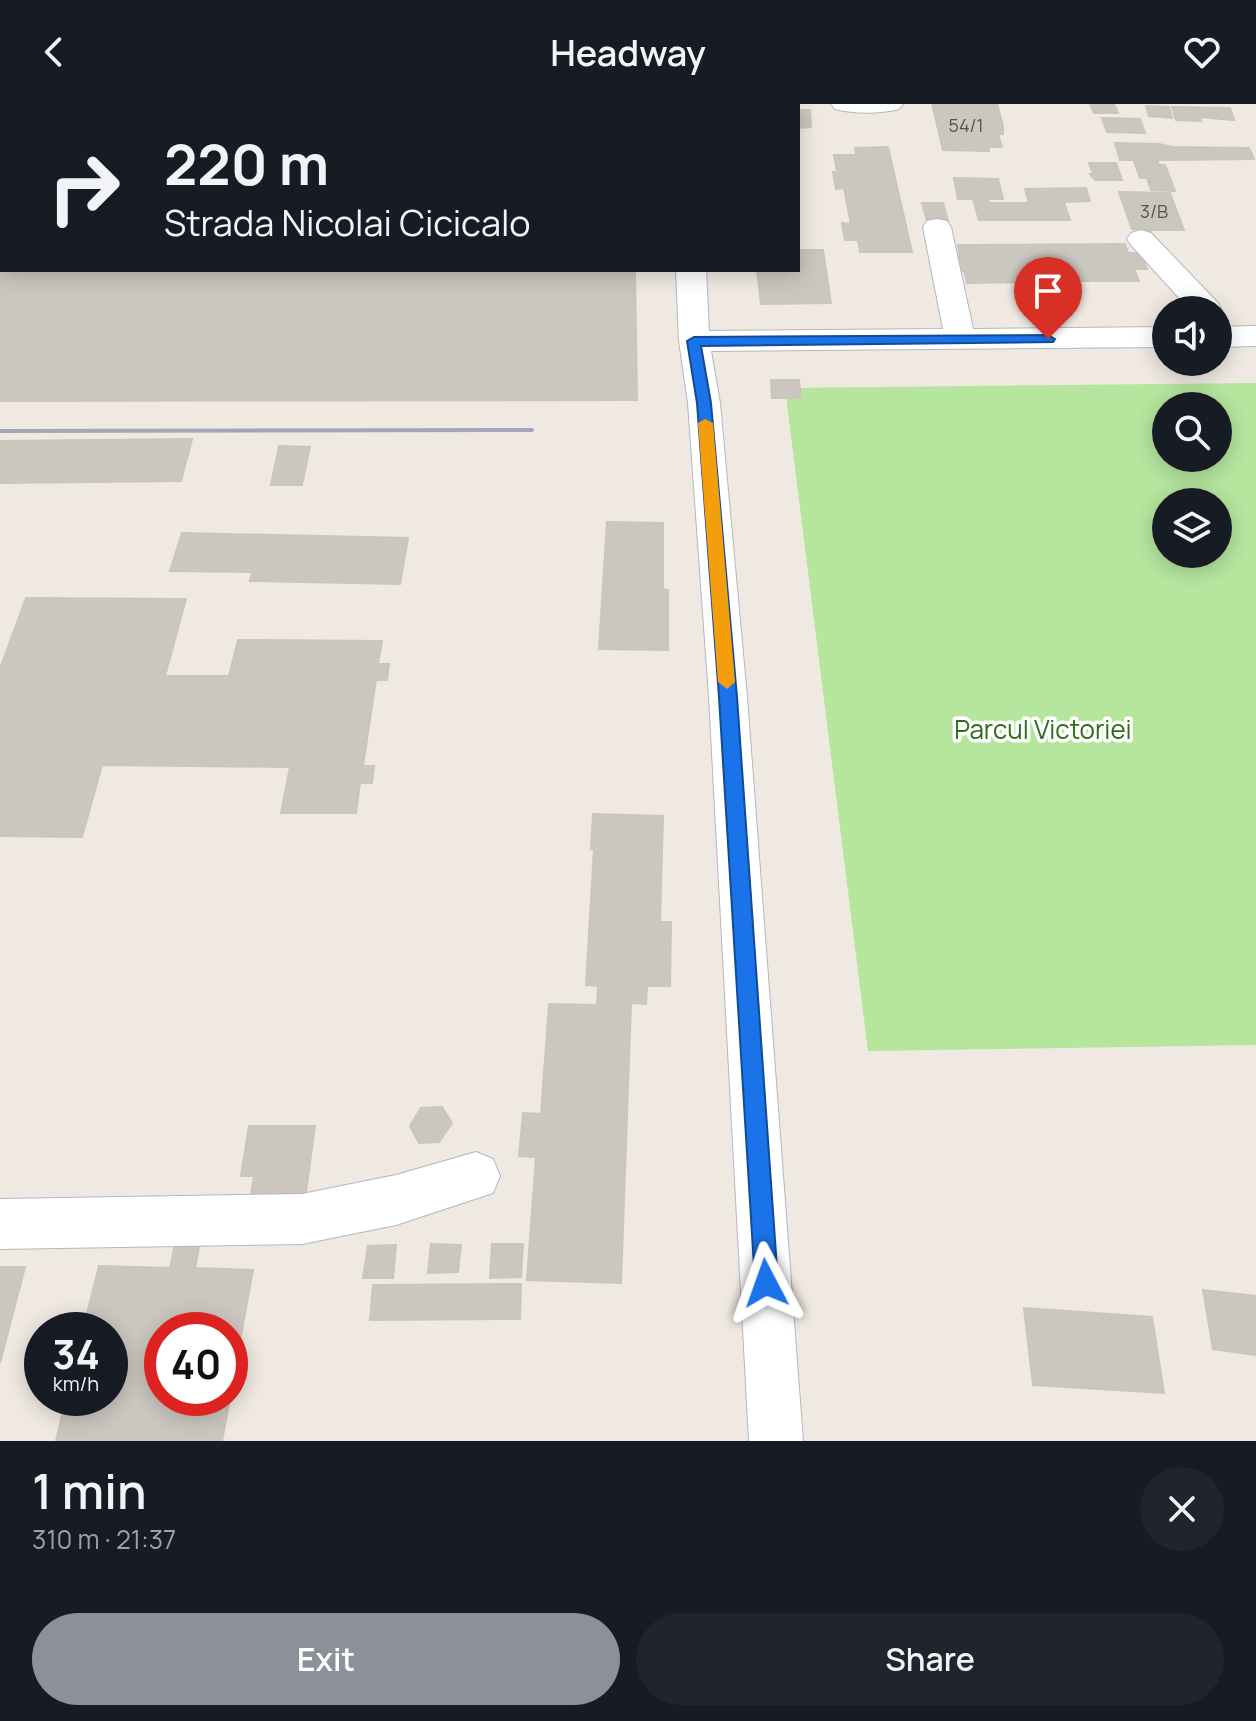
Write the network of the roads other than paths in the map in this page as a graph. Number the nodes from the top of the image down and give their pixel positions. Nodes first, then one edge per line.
1 (844, 104) edge
2 (890, 104) edge
3 (937, 227) dead end
4 (1141, 239) dead end
5 (691, 272) edge
6 (1194, 296) edge
7 (1152, 337) edge
8 (960, 340) junction
9 (694, 341) junction
10 (476, 1176) dead end
11 (0, 1224) edge
12 (776, 1441) edge

1 - 2 street
3 - 8 street
4 - 6 street
5 - 9 street
7 - 8 street
8 - 9 street
9 - 12 street
10 - 11 street

